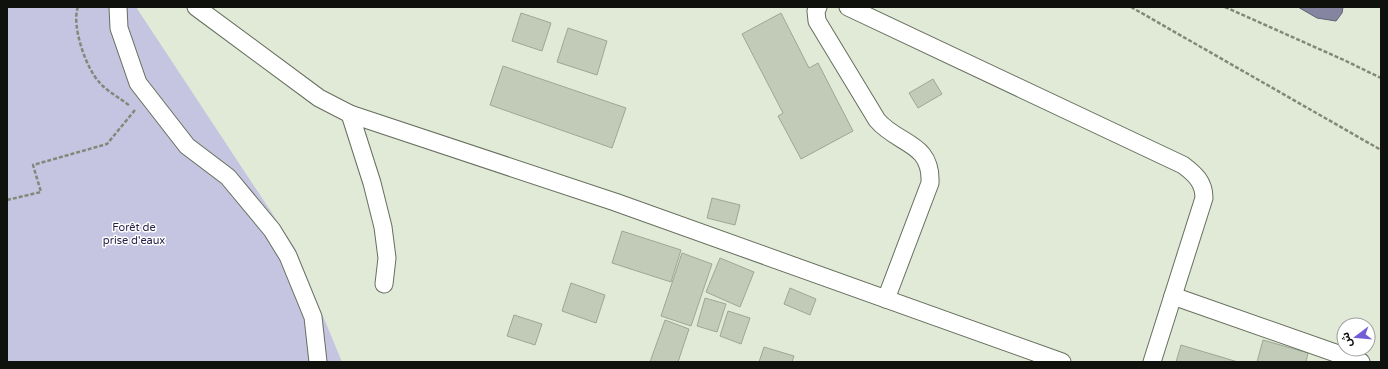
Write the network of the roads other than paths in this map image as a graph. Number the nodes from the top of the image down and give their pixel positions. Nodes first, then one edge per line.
1 (118, 7) edge
2 (196, 7) edge
3 (818, 7) edge
4 (848, 7) edge
5 (350, 114) junction
6 (384, 284) dead end
7 (1173, 296) junction
8 (886, 299) junction
9 (1045, 359) edge
10 (318, 362) edge
11 (1062, 362) edge
12 (1152, 362) edge
13 (1360, 362) edge

1 - 10 street
2 - 5 street
3 - 8 street
4 - 7 street
5 - 6 street
5 - 8 street
7 - 12 street
7 - 13 street
8 - 9 street
9 - 11 street

